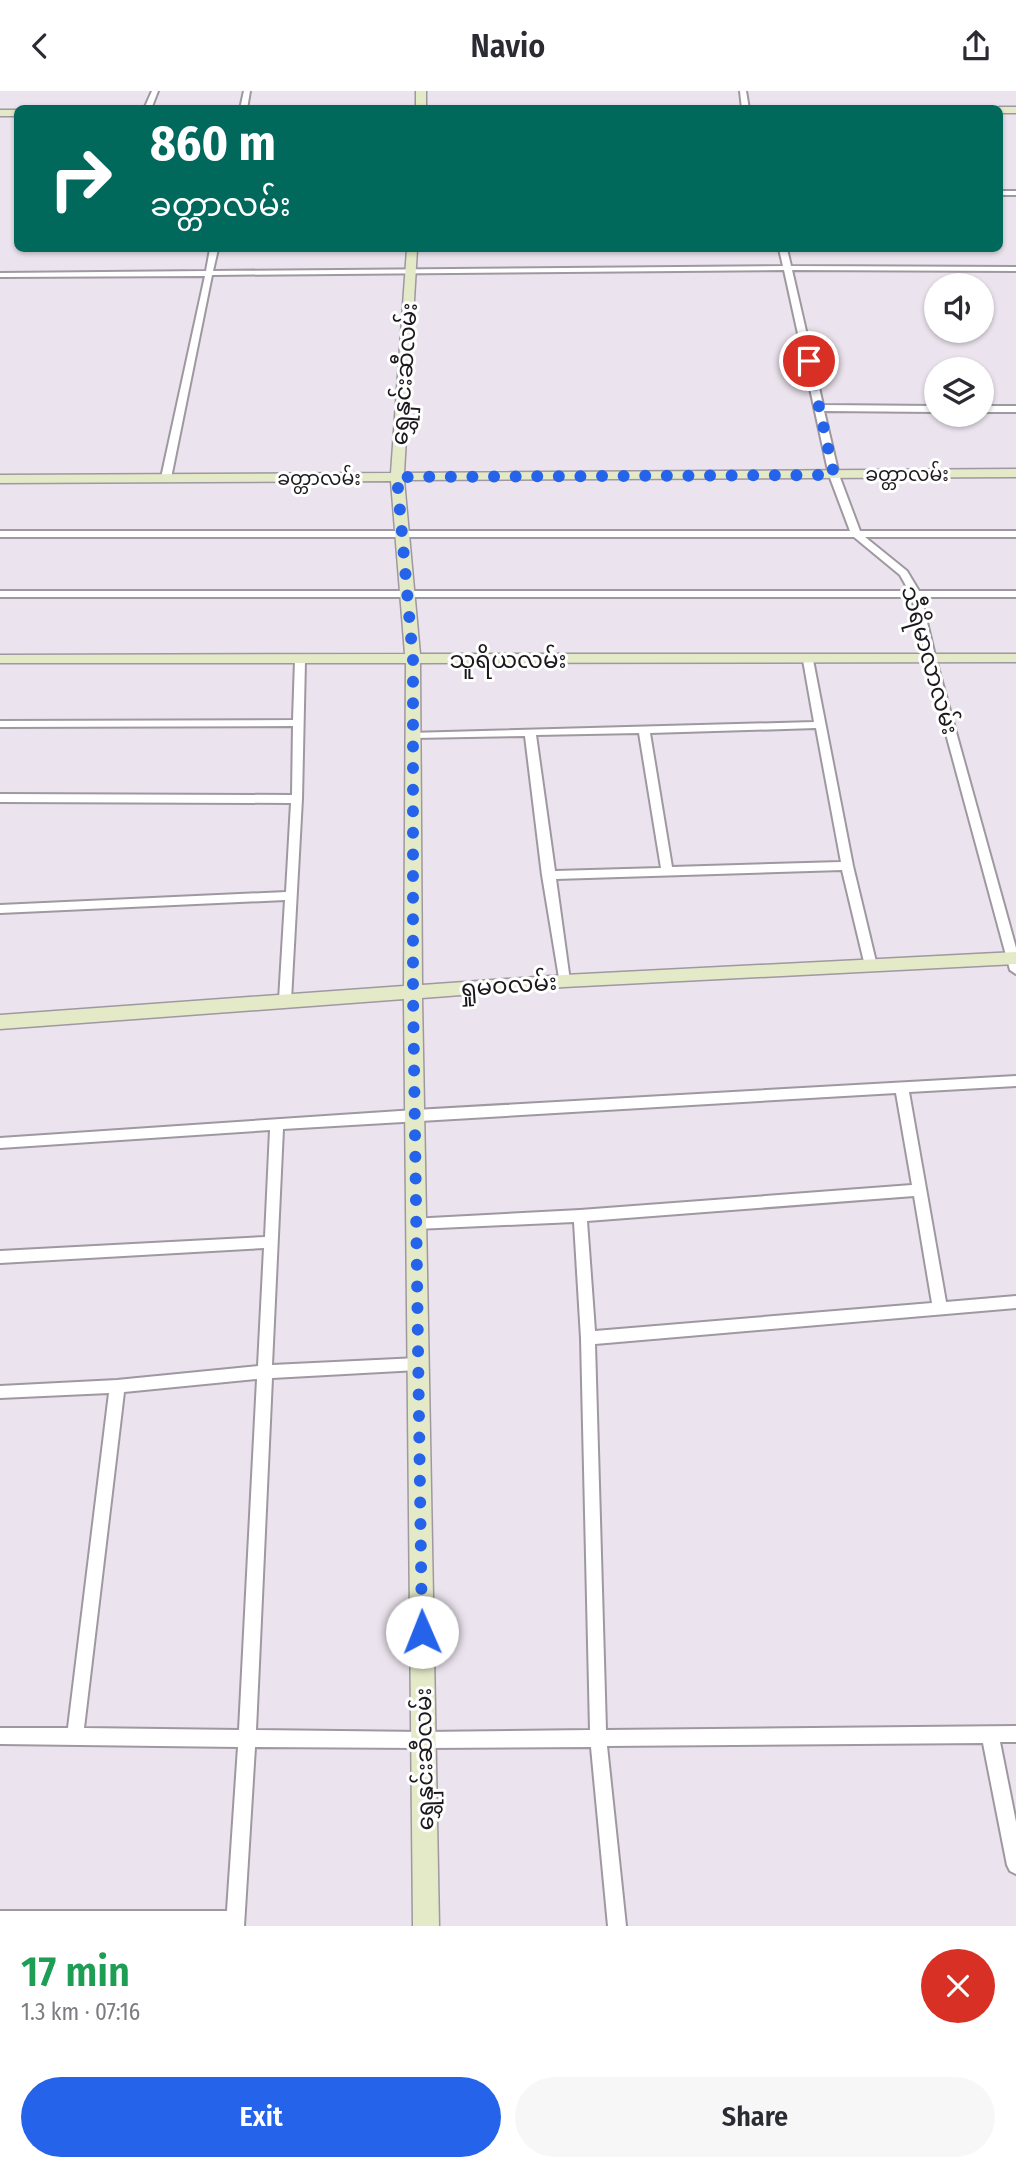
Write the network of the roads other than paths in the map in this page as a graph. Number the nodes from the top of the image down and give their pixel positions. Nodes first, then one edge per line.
1 (213, 252) edge
2 (412, 252) edge
3 (784, 252) edge
4 (788, 268) junction
5 (1016, 269) edge
6 (410, 273) junction
7 (0, 275) edge
8 (209, 275) junction
9 (819, 408) junction
10 (924, 409) edge
11 (994, 409) edge
12 (1016, 409) edge
13 (1016, 473) edge
14 (834, 475) junction
15 (397, 477) junction
16 (166, 478) junction
17 (0, 479) edge
18 (0, 534) edge
19 (402, 534) junction
20 (856, 534) junction
21 (1016, 534) edge
22 (0, 594) edge
23 (1016, 594) edge
24 (916, 595) junction
25 (408, 596) junction
26 (1016, 658) edge
27 (0, 659) edge
28 (300, 660) junction
29 (413, 660) junction
30 (808, 660) junction
31 (931, 660) junction
32 (298, 723) junction
33 (0, 724) edge
34 (819, 725) junction
35 (645, 729) junction
36 (530, 732) junction
37 (413, 735) junction
38 (0, 798) edge
39 (296, 799) junction
40 (847, 866) junction
41 (667, 871) junction
42 (548, 875) junction
43 (291, 896) junction
44 (0, 909) edge
45 (1015, 962) edge
46 (870, 966) junction
47 (564, 981) junction
48 (413, 991) junction
49 (285, 1000) junction
50 (0, 1022) edge
51 (1016, 1081) edge
52 (902, 1087) junction
53 (415, 1115) junction
54 (278, 1125) junction
55 (0, 1143) edge
56 (919, 1190) junction
57 (580, 1216) junction
58 (416, 1223) junction
59 (271, 1242) junction
60 (0, 1257) edge
61 (1016, 1302) edge
62 (940, 1306) junction
63 (588, 1338) junction
64 (418, 1364) junction
65 (264, 1372) junction
66 (117, 1386) junction
67 (0, 1392) edge
68 (990, 1734) junction
69 (1016, 1734) edge
70 (0, 1735) edge
71 (75, 1738) junction
72 (598, 1738) junction
73 (247, 1739) junction
74 (424, 1739) junction
75 (1016, 1865) edge
76 (0, 1920) edge
77 (235, 1923) edge
78 (426, 1926) edge
79 (617, 1926) edge

1 - 8 street
2 - 6 street, ရွှေနှင်းဆီလမ်း
3 - 4 street
4 - 5 street
4 - 6 street
4 - 9 street
6 - 8 street
6 - 15 street, ရွှေနှင်းဆီလမ်း
7 - 8 street
8 - 16 street
9 - 10 street
9 - 14 street
11 - 12 street
13 - 14 street, ခတ္တာလမ်း
14 - 15 street, ခတ္တာလမ်း
14 - 20 street
15 - 16 street, ခတ္တာလမ်း
15 - 19 street, ရွှေနှင်းဆီလမ်း
16 - 17 street, ခတ္တာလမ်း
18 - 19 street
19 - 20 street
19 - 25 street, ရွှေနှင်းဆီလမ်း
20 - 21 street
20 - 24 street, သီရိမာလာလမ်း
22 - 25 street
23 - 24 street
24 - 25 street
24 - 31 street, သီရိမာလာလမ်း
25 - 29 street, ရွှေနှင်းဆီလမ်း
26 - 31 street, သူရိယလမ်း
27 - 28 street, သူရိယလမ်း
28 - 29 street, သူရိယလမ်း
28 - 32 street
29 - 30 street, သူရိယလမ်း
29 - 37 street, ရွှေနှင်းဆီလမ်း
30 - 31 street, သူရိယလမ်း
30 - 34 street
31 - 45 street, သီရိမာလာလမ်း
32 - 33 street
32 - 39 street
34 - 35 street
34 - 40 street
35 - 36 street
35 - 41 street
36 - 37 street
36 - 42 street
37 - 48 street, ရွှေနှင်းဆီလမ်း
38 - 39 street
39 - 43 street
40 - 41 street
40 - 46 street
41 - 42 street
42 - 47 street
43 - 44 street
43 - 49 street
45 - 46 street, ရှုမဝလမ်း
46 - 47 street, ရှုမဝလမ်း
47 - 48 street, ရှုမဝလမ်း
48 - 49 street, ရှုမဝလမ်း
48 - 53 street, ရွှေနှင်းဆီလမ်း
49 - 50 street, ရှုမဝလမ်း
51 - 52 street
52 - 53 street
52 - 56 street
53 - 54 street
53 - 58 street, ရွှေနှင်းဆီလမ်း
54 - 55 street
54 - 59 street
56 - 57 street
56 - 62 street
57 - 58 street
57 - 63 street
58 - 64 street, ရွှေနှင်းဆီလမ်း
59 - 60 street
59 - 65 street
61 - 62 street
62 - 63 street
63 - 72 street
64 - 65 street
64 - 74 street, ရွှေနှင်းဆီလမ်း
65 - 66 street
65 - 73 street
66 - 67 street
66 - 71 street
68 - 69 street
68 - 72 street
68 - 75 street
70 - 71 street
71 - 73 street
72 - 74 street
72 - 79 street
73 - 74 street
73 - 77 street
74 - 78 street, ရွှေနှင်းဆီလမ်း
76 - 77 street

